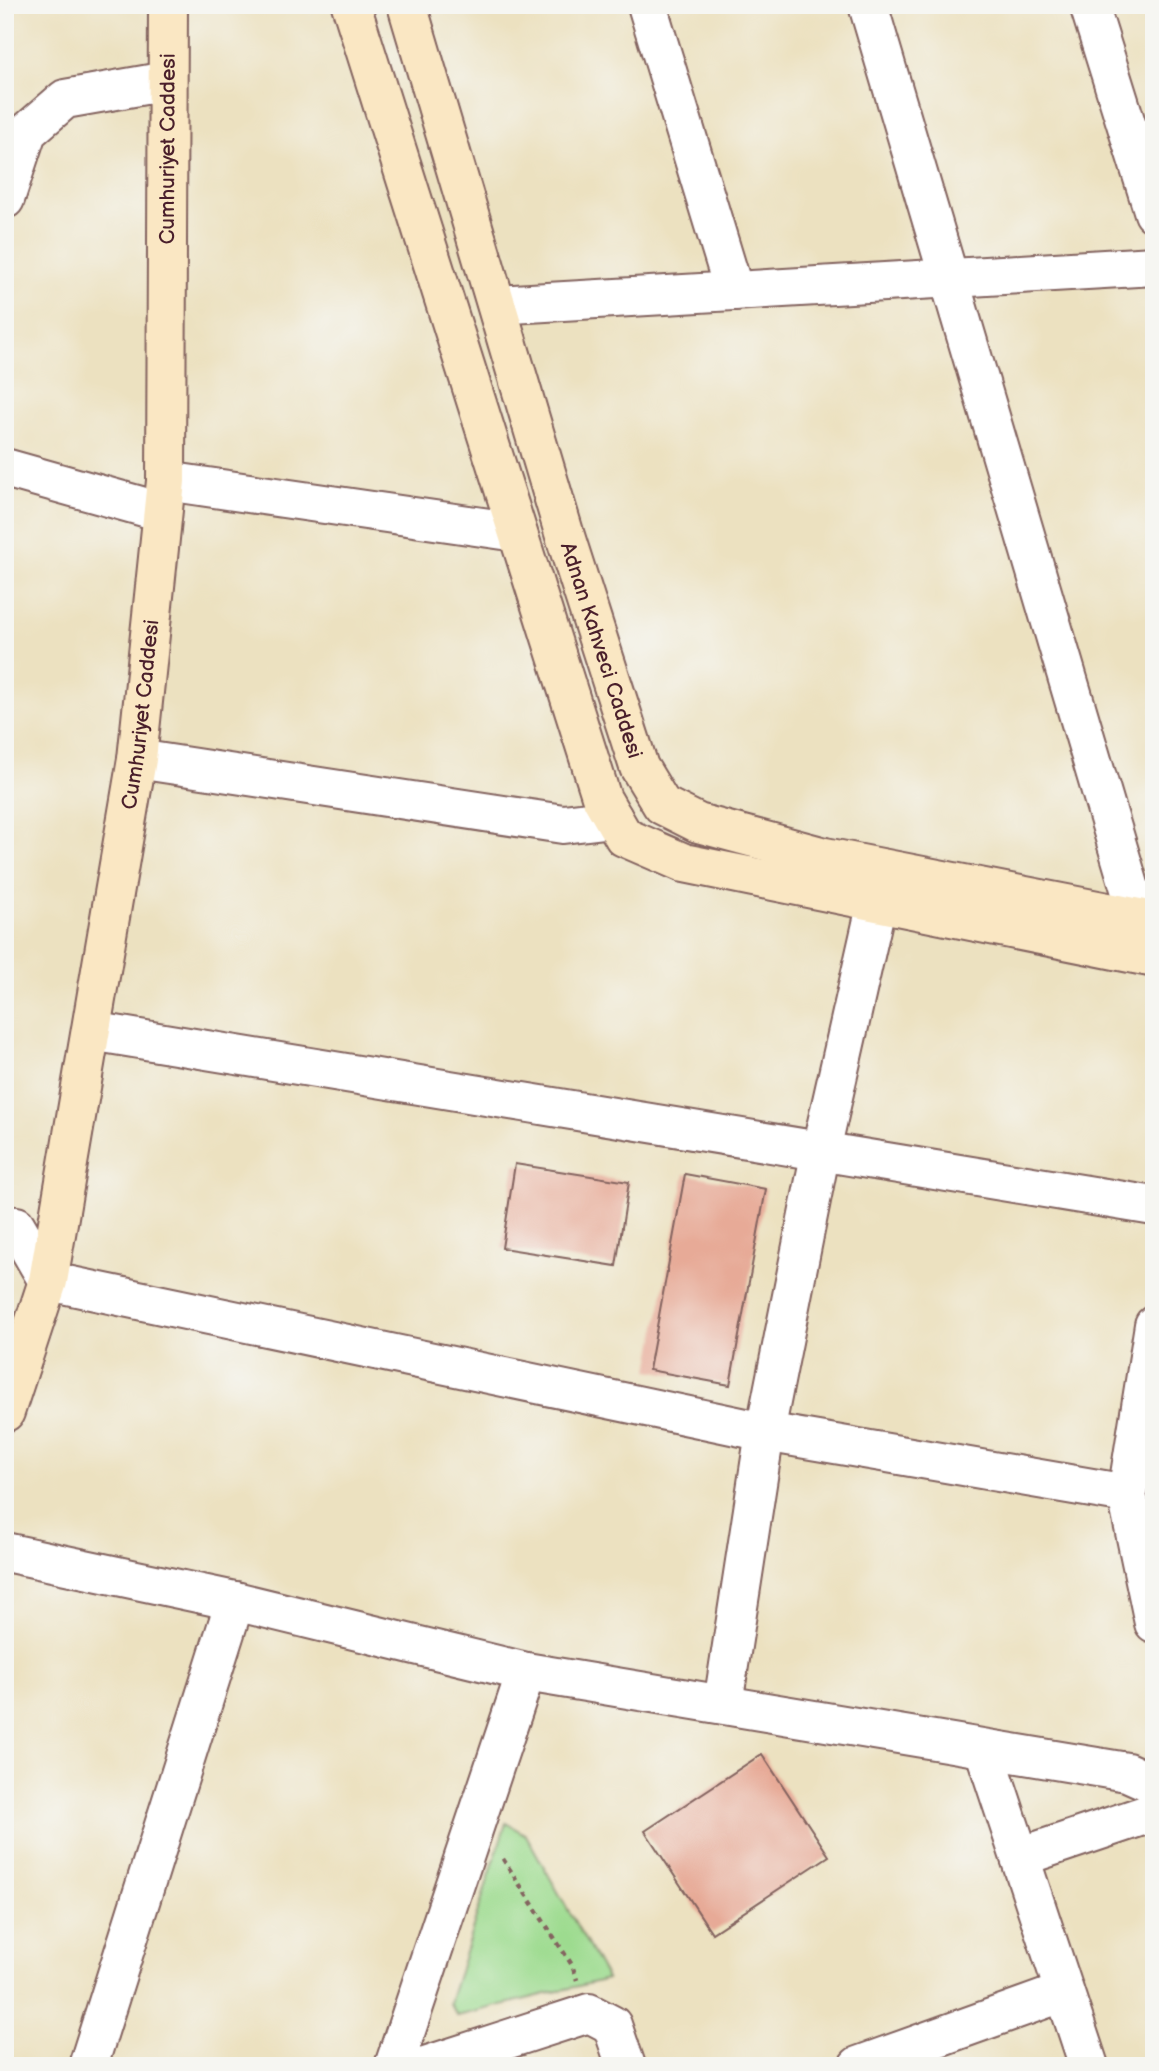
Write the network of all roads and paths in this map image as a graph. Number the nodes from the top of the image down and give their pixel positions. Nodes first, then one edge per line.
1 (168, 5) edge
2 (351, 5) edge
3 (407, 5) edge
4 (647, 5) edge
5 (868, 5) edge
6 (1089, 5) edge
7 (167, 81) junction
8 (5, 199) edge
9 (1154, 213) edge
10 (1154, 266) edge
11 (948, 278) junction
12 (734, 291) junction
13 (497, 305) junction
14 (5, 468) edge
15 (164, 496) junction
16 (517, 532) junction
17 (138, 759) junction
18 (613, 818) junction
19 (877, 902) junction
20 (1147, 920) edge
21 (1154, 958) edge
22 (90, 1031) junction
23 (821, 1150) junction
24 (1154, 1206) edge
25 (5, 1225) edge
26 (48, 1281) junction
27 (1154, 1325) edge
28 (5, 1412) edge
29 (765, 1432) junction
30 (1128, 1494) junction
31 (5, 1552) edge
32 (235, 1601) junction
33 (1154, 1623) edge
34 (526, 1672) junction
35 (723, 1704) junction
36 (984, 1749) junction
37 (1154, 1784) edge
38 (1154, 1812) edge
39 (472, 1833) junction
40 (1020, 1857) junction
41 (1064, 1992) junction
42 (589, 2013) junction
43 (867, 2064) edge
44 (88, 2066) edge
45 (394, 2066) edge
46 (425, 2066) edge
47 (626, 2066) edge
48 (1089, 2066) edge

1 - 7 main road, Cumhuriyet Caddesi
2 - 16 main road
3 - 13 main road, Adnan Kahveci Caddesi
4 - 12 street
5 - 11 street
6 - 9 street
7 - 8 street
7 - 15 main road, Cumhuriyet Caddesi
10 - 11 street
11 - 12 street
11 - 20 street
12 - 13 street
13 - 20 main road, Adnan Kahveci Caddesi
14 - 15 street
15 - 16 street
15 - 17 main road, Cumhuriyet Caddesi
16 - 18 main road
17 - 18 street
17 - 22 main road, Cumhuriyet Caddesi
18 - 19 main road
19 - 21 main road
19 - 23 street
22 - 23 street
22 - 26 main road, Cumhuriyet Caddesi
23 - 24 street
23 - 29 street
25 - 26 street
26 - 28 main road, Cumhuriyet Caddesi
26 - 29 street
27 - 30 street
29 - 30 street
29 - 35 street
30 - 33 street
31 - 32 street
32 - 34 street
32 - 44 street
34 - 35 street
34 - 39 street
35 - 36 street
36 - 37 street
36 - 40 street
38 - 40 street
39 - 42 path
39 - 45 street
40 - 41 street
41 - 43 street
41 - 48 street
42 - 46 street
42 - 47 street

